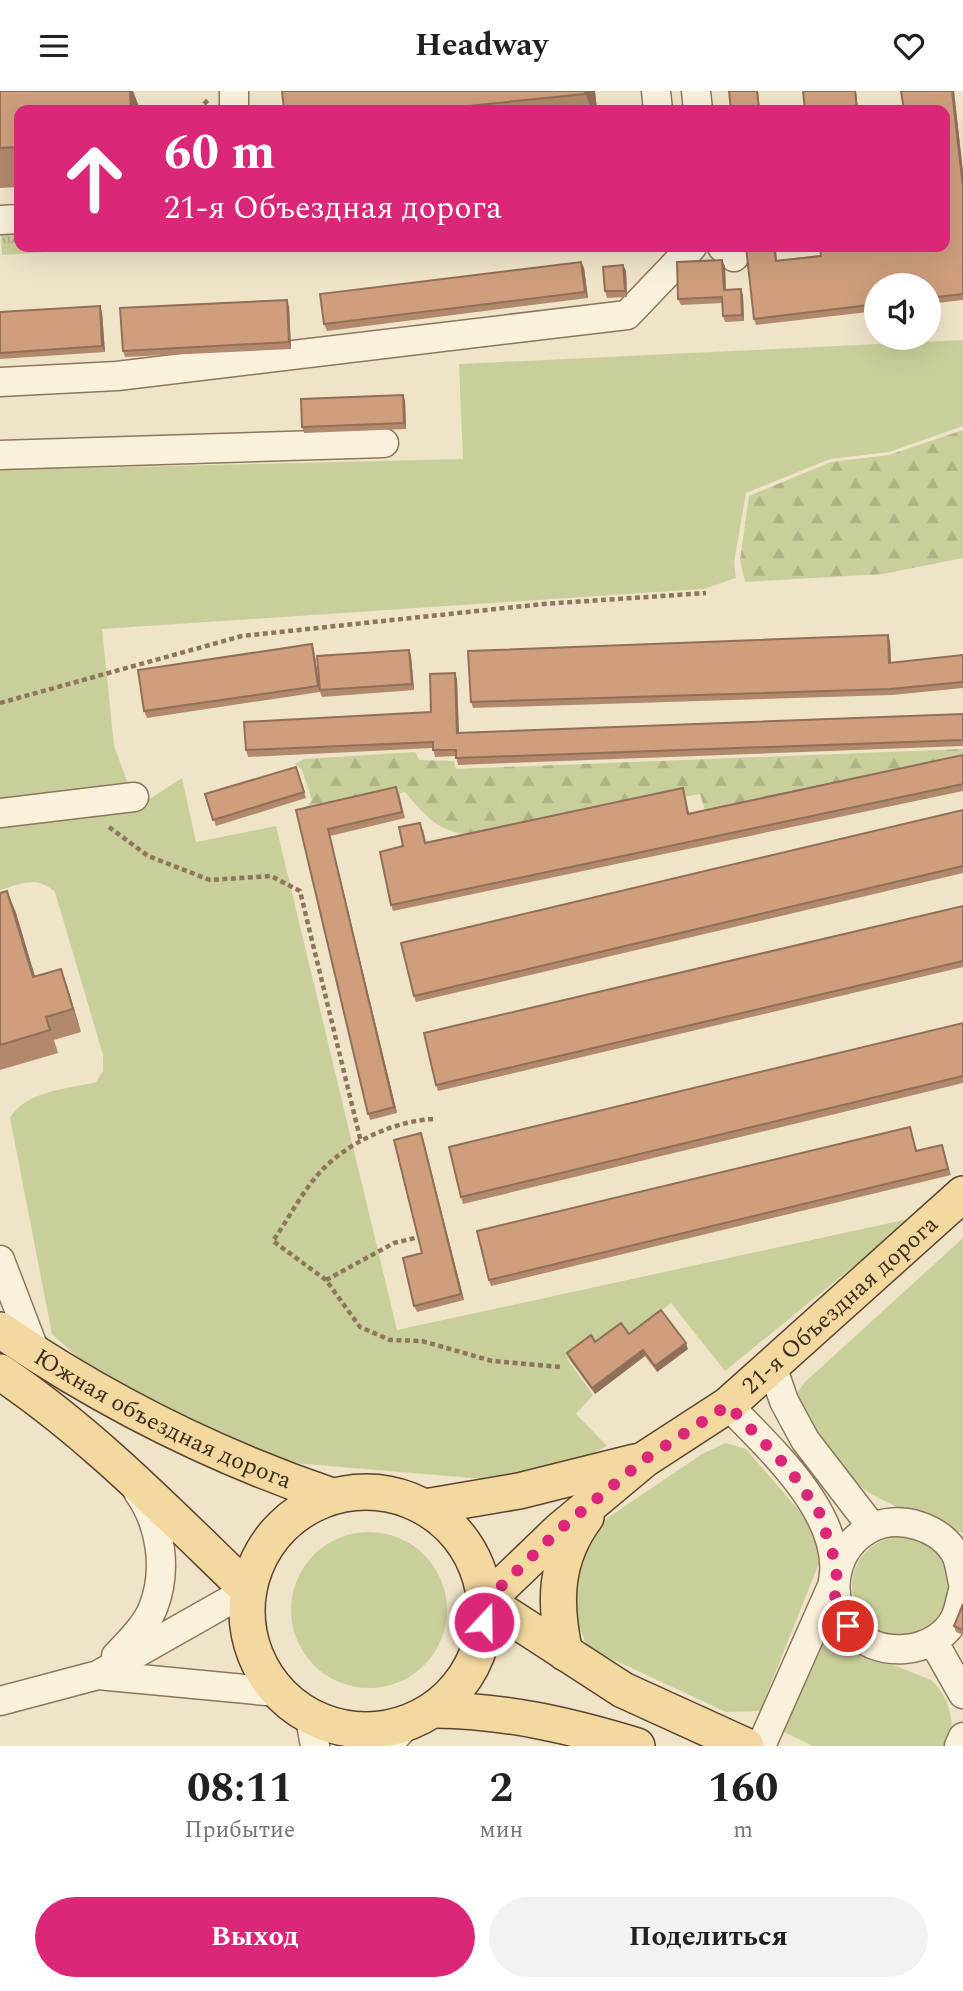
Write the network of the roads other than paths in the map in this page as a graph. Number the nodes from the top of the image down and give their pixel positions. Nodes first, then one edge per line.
1 (687, 252) edge
2 (0, 382) edge
3 (384, 443) dead end
4 (0, 455) edge
5 (134, 797) dead end
6 (0, 813) edge
7 (963, 1194) edge
8 (0, 1260) edge
9 (0, 1330) edge
10 (36, 1355) junction
11 (772, 1366) junction
12 (0, 1372) edge
13 (728, 1405) junction
14 (645, 1459) junction
15 (118, 1464) junction
16 (332, 1496) junction
17 (425, 1507) junction
18 (872, 1527) junction
19 (837, 1567) junction
20 (963, 1583) edge
21 (248, 1590) junction
22 (963, 1590) edge
23 (486, 1601) junction
24 (933, 1641) junction
25 (565, 1653) junction
26 (98, 1675) junction
27 (276, 1692) junction
28 (963, 1694) edge
29 (0, 1701) edge
30 (409, 1727) edge
31 (312, 1732) edge
32 (963, 1737) edge
33 (637, 1746) edge
34 (746, 1746) edge
35 (761, 1746) edge
36 (960, 1746) edge

1 - 2 street
3 - 4 street
5 - 6 street
7 - 11 main road, 21-я Объездная дорога
8 - 10 street
9 - 10 main road, Южная объездная дорога
10 - 16 main road, Южная объездная дорога
11 - 13 main road, 21-я Объездная дорога
11 - 18 street
12 - 15 main road, Южная объездная дорога
13 - 14 main road, 21-я Объездная дорога
13 - 19 street
14 - 17 main road
14 - 23 main road
14 - 25 main road
15 - 21 main road, Южная объездная дорога
15 - 26 street
16 - 17 main road
16 - 21 main road
17 - 23 main road
18 - 19 street
18 - 20 street
19 - 24 street
19 - 35 street
21 - 26 street
21 - 27 main road
22 - 24 street
23 - 25 main road
23 - 30 main road
24 - 28 street
25 - 34 main road
26 - 27 street
26 - 29 street
27 - 31 main road
30 - 31 main road
30 - 33 main road
32 - 36 street

